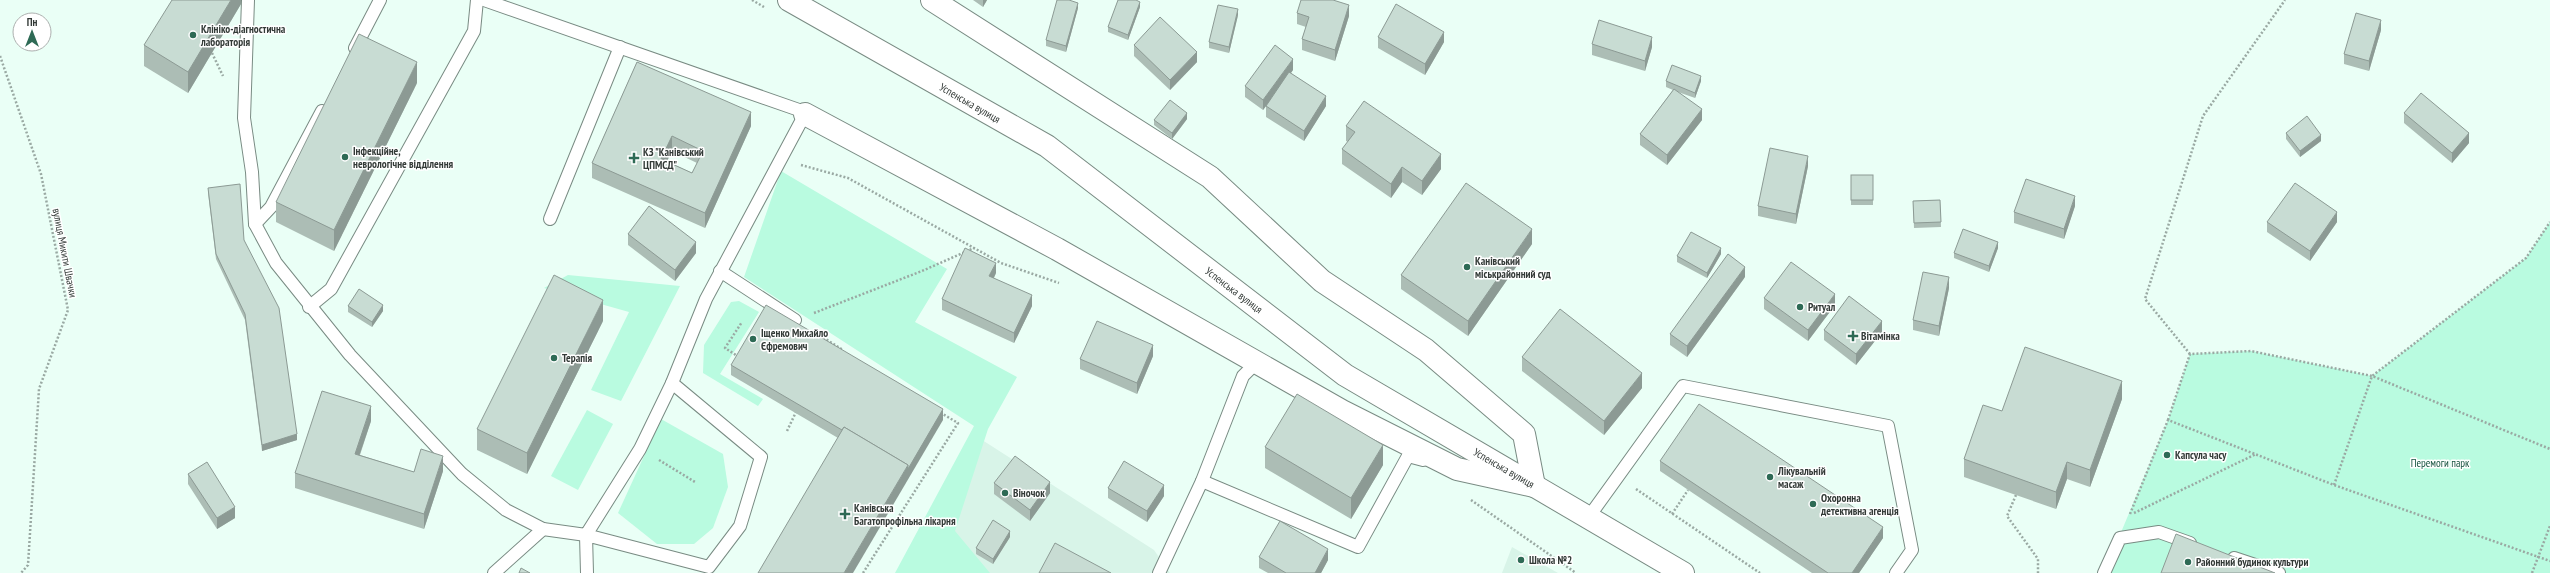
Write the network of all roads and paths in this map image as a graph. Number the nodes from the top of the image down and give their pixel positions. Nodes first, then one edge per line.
1 (248, 0) edge
2 (380, 0) edge
3 (477, 0) edge
4 (484, 0) edge
5 (789, 0) edge
6 (932, 0) edge
7 (2286, 0) edge
8 (620, 47) junction
9 (0, 56) edge
10 (348, 62) edge
11 (329, 97) edge
12 (805, 114) junction
13 (550, 218) dead end
14 (2550, 222) edge
15 (255, 224) junction
16 (974, 248) dead end
17 (1001, 263) dead end
18 (994, 264) edge
19 (720, 271) junction
20 (309, 307) junction
21 (795, 320) junction
22 (742, 322) dead end
23 (847, 353) edge
24 (2190, 354) junction
25 (741, 358) edge
26 (1256, 363) junction
27 (2372, 376) junction
28 (672, 383) junction
29 (939, 411) edge
30 (796, 412) edge
31 (2168, 420) junction
32 (787, 431) dead end
33 (640, 449) junction
34 (2550, 449) edge
35 (2256, 454) junction
36 (1457, 469) junction
37 (1618, 476) junction
38 (1202, 481) junction
39 (695, 482) dead end
40 (2334, 485) junction
41 (1534, 486) junction
42 (1688, 490) edge
43 (2016, 495) edge
44 (1672, 514) junction
45 (1588, 518) junction
46 (2550, 526) edge
47 (543, 529) junction
48 (586, 535) junction
49 (2204, 547) edge
50 (2219, 552) edge
51 (2538, 557) junction
52 (2550, 561) edge
53 (707, 570) edge
54 (21, 573) edge
55 (494, 573) edge
56 (587, 573) edge
57 (863, 573) edge
58 (1159, 573) edge
59 (1683, 573) edge
60 (1760, 573) edge
61 (1896, 573) edge
62 (2038, 573) edge
63 (2104, 573) edge
64 (2279, 573) edge
65 (2532, 573) edge

1 - 15 lane
2 - 10 lane
3 - 20 lane
4 - 8 lane
5 - 41 street, Успенська вулиця
6 - 41 street
7 - 24 path
8 - 12 lane
8 - 13 lane
9 - 54 path, вулиця Микити Швачки
11 - 15 lane
12 - 19 lane
12 - 26 street
14 - 27 path
15 - 20 lane
16 - 21 path
17 - 18 path
19 - 21 lane
19 - 28 lane
20 - 47 lane
21 - 23 path
22 - 25 path
24 - 27 path
24 - 31 path
26 - 36 street
26 - 38 lane
27 - 34 path
27 - 40 path
28 - 33 lane
28 - 53 lane
29 - 57 path
30 - 32 path
31 - 35 path
31 - 35 path
33 - 39 path
33 - 48 lane
35 - 40 path
36 - 38 lane
36 - 41 street
37 - 44 path
37 - 45 lane
37 - 61 lane
38 - 58 lane
40 - 51 path
41 - 45 street, Успенська вулиця
42 - 44 path
43 - 62 path
44 - 60 path
45 - 59 street, Успенська вулиця
46 - 51 path
47 - 48 lane
47 - 55 lane
48 - 53 lane
48 - 56 lane
49 - 63 lane
50 - 64 lane
51 - 52 path
51 - 65 path

